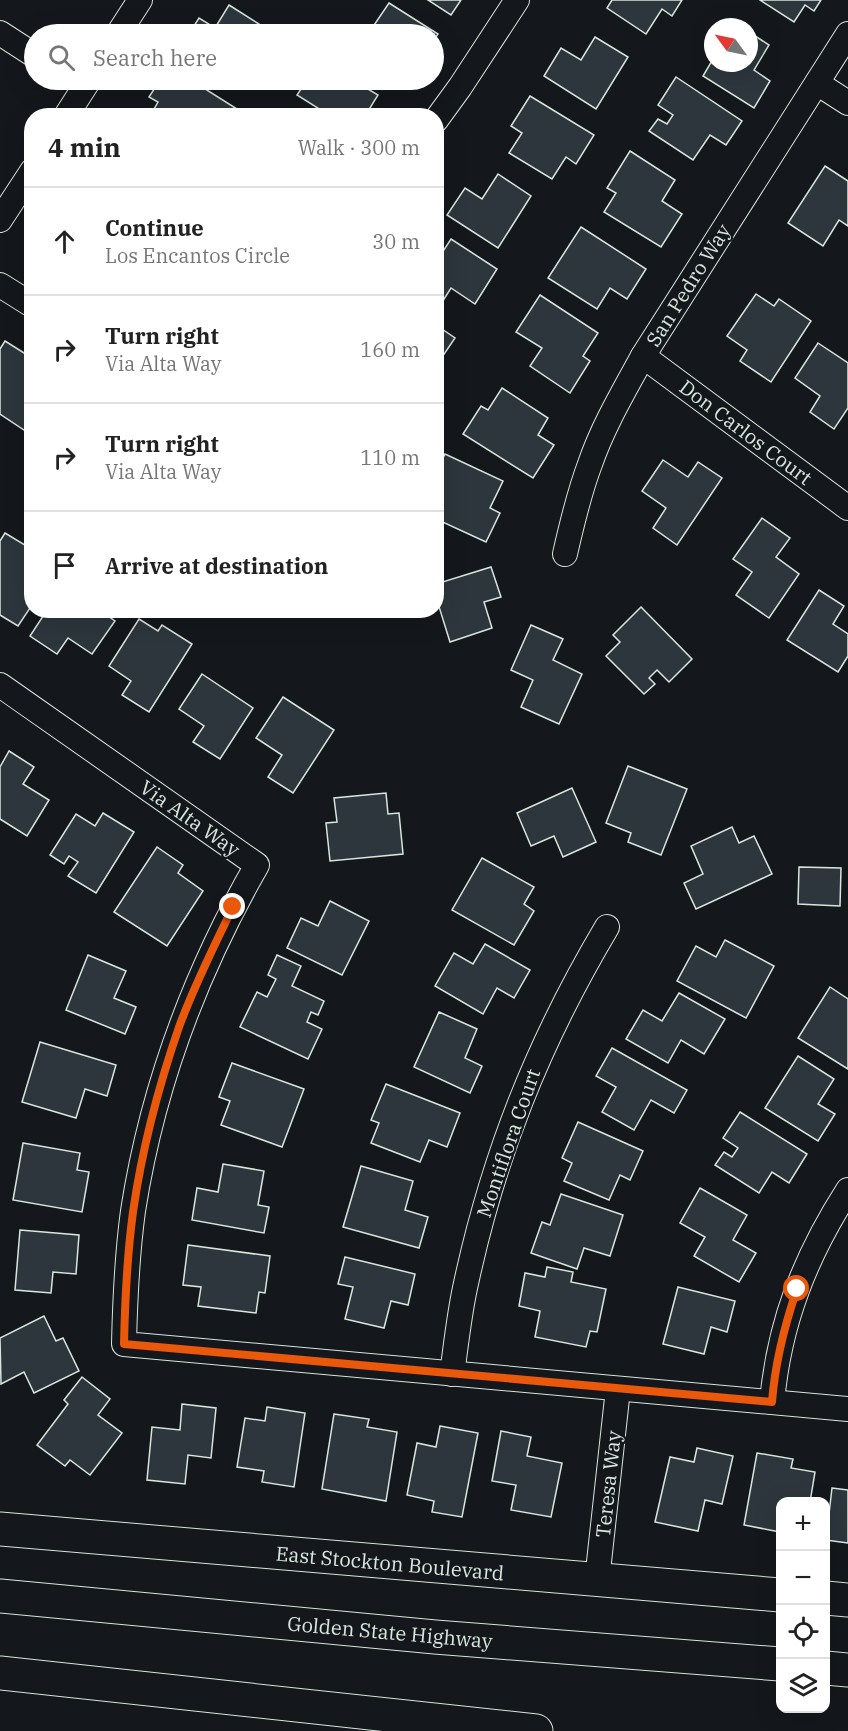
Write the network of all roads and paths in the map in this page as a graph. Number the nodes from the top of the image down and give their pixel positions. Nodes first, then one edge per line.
1 (140, 0) edge
2 (517, 0) edge
3 (124, 24) edge
4 (0, 33) edge
5 (848, 34) edge
6 (24, 49) edge
7 (817, 83) junction
8 (78, 90) edge
9 (848, 103) edge
10 (70, 108) edge
11 (444, 109) edge
12 (24, 183) edge
13 (0, 220) edge
14 (0, 285) edge
15 (24, 300) edge
16 (643, 356) junction
17 (848, 508) edge
18 (565, 554) dead end
19 (0, 685) edge
20 (607, 927) dead end
21 (848, 1190) edge
22 (452, 1374) junction
23 (618, 1389) junction
24 (772, 1402) junction
25 (848, 1409) edge
26 (0, 1529) edge
27 (597, 1580) junction
28 (776, 1595) edge
29 (0, 1596) edge
30 (830, 1598) edge
31 (848, 1600) edge
32 (776, 1664) edge
33 (830, 1668) edge
34 (848, 1670) edge
35 (0, 1673) edge
36 (536, 1731) edge

1 - 3 street
2 - 11 street
4 - 6 street
5 - 7 street, San Pedro Way
7 - 9 street
7 - 16 street, San Pedro Way
8 - 10 street
12 - 13 street
14 - 15 street
16 - 17 street, Don Carlos Court
16 - 18 street, San Pedro Way
19 - 22 street, Via Alta Way
20 - 22 street, Montiflora Court
21 - 24 street
22 - 23 street, Via Alta Way
23 - 24 street, Via Alta Way
23 - 27 street, Teresa Way
24 - 25 street, Via Alta Way
26 - 27 main road, East Stockton Boulevard
27 - 28 main road, East Stockton Boulevard
29 - 32 main road, Golden State Highway
30 - 31 main road
33 - 34 main road
35 - 36 main road

